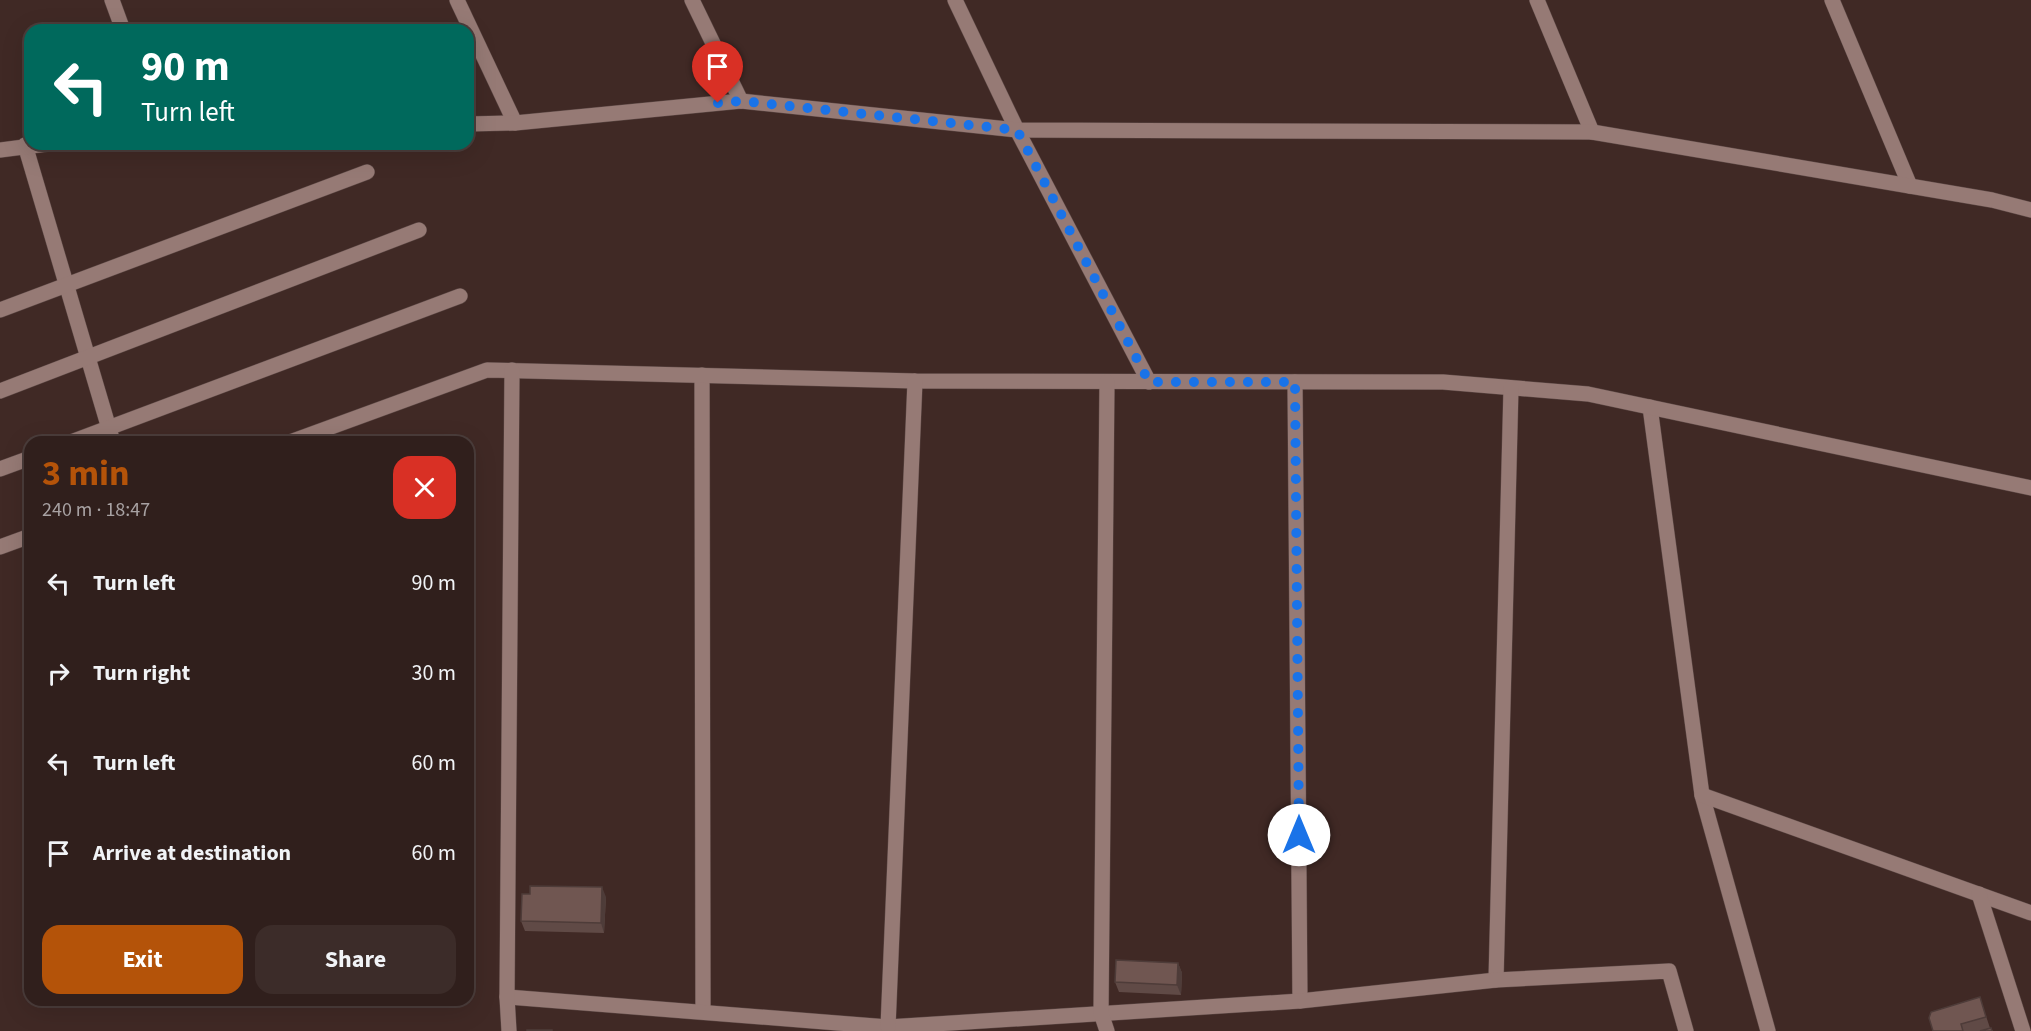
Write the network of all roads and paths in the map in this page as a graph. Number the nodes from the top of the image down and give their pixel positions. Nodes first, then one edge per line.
1 (458, 0) edge
2 (692, 0) edge
3 (956, 0) edge
4 (1537, 0) edge
5 (1832, 0) edge
6 (118, 2) edge
7 (122, 24) edge
8 (469, 24) edge
9 (474, 35) edge
10 (741, 101) junction
11 (514, 123) junction
12 (474, 124) edge
13 (1017, 130) junction
14 (1592, 132) junction
15 (24, 145) edge
16 (0, 150) edge
17 (27, 150) edge
18 (367, 172) dead end
19 (1910, 186) junction
20 (2031, 210) edge
21 (419, 230) dead end
22 (68, 284) junction
23 (460, 296) dead end
24 (0, 310) edge
25 (86, 358) junction
26 (512, 370) junction
27 (702, 375) junction
28 (915, 381) junction
29 (1107, 382) junction
30 (1149, 382) junction
31 (1295, 382) junction
32 (1511, 388) junction
33 (0, 391) edge
34 (1650, 407) junction
35 (110, 436) edge
36 (306, 436) edge
37 (24, 460) edge
38 (0, 469) edge
39 (2031, 488) edge
40 (24, 538) edge
41 (0, 547) edge
42 (1702, 795) junction
43 (1979, 894) junction
44 (2031, 913) edge
45 (1496, 980) junction
46 (507, 997) junction
47 (1300, 1001) junction
48 (703, 1011) junction
49 (1101, 1013) junction
50 (785, 1024) edge
51 (888, 1027) junction
52 (1764, 1030) edge
53 (509, 1031) edge
54 (1107, 1031) edge
55 (1686, 1031) edge
56 (2023, 1031) edge

1 - 8 street
2 - 10 street
3 - 13 street
4 - 14 street
5 - 19 street
6 - 7 street
9 - 11 street
10 - 11 street
10 - 13 street
11 - 12 street
13 - 14 street
13 - 30 street
14 - 19 street
15 - 16 street
17 - 22 street
18 - 22 street
19 - 20 street
21 - 25 street
22 - 24 street
22 - 25 street
23 - 35 street
25 - 33 street
25 - 35 street
26 - 27 street
26 - 36 street
26 - 46 street
27 - 28 street
27 - 48 street
28 - 29 street
28 - 51 street
29 - 30 street
29 - 49 street
30 - 31 street
31 - 32 street
31 - 47 street
32 - 34 street
32 - 45 street
34 - 39 street
34 - 42 street
37 - 38 street
40 - 41 street
42 - 43 street
42 - 52 street
43 - 44 street
43 - 56 street
45 - 47 street
45 - 55 street
46 - 48 street
46 - 53 street
47 - 49 street
48 - 50 street
49 - 51 street
49 - 54 street
50 - 51 street

